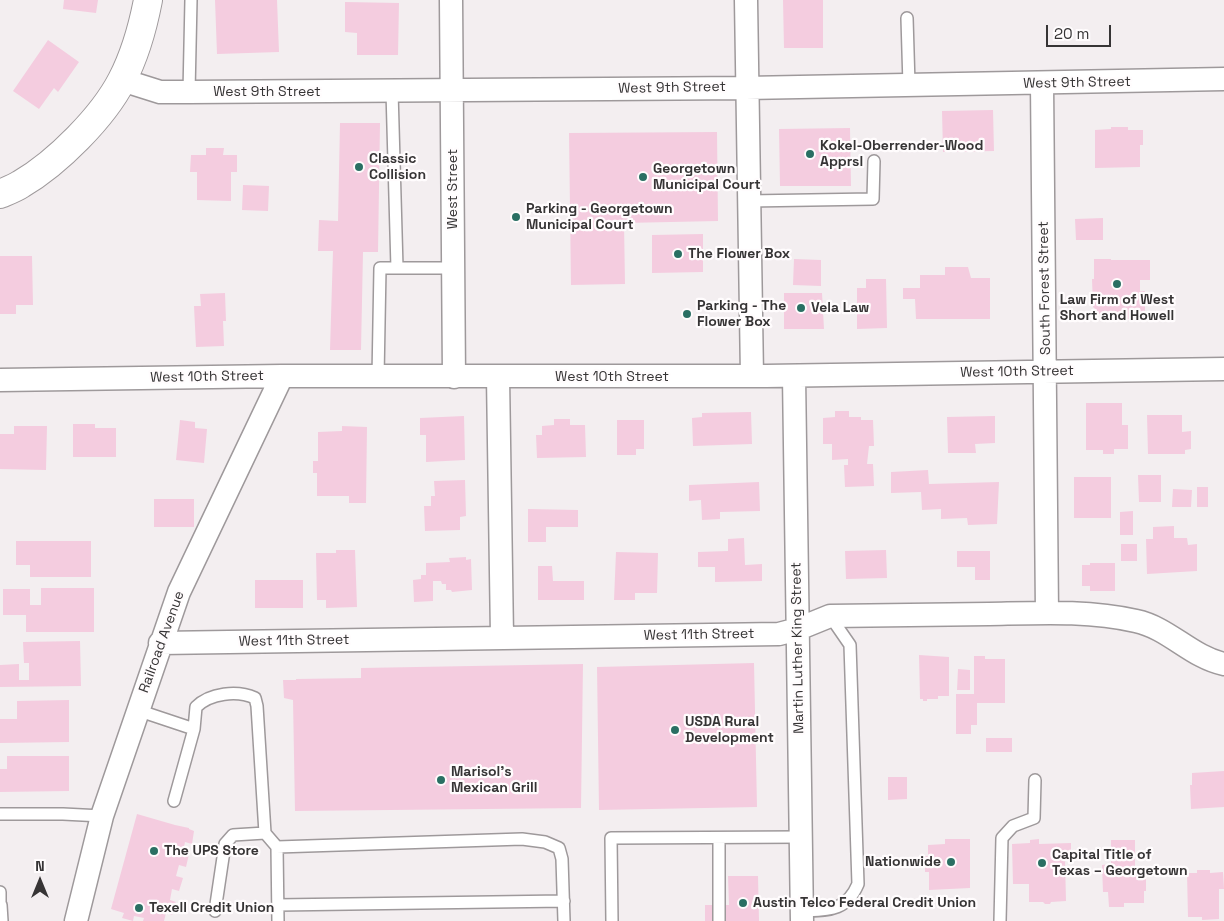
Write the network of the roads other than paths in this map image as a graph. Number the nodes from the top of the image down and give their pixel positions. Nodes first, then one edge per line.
1 (148, 0) edge
2 (191, 0) edge
3 (451, 0) edge
4 (746, 0) edge
5 (907, 18) dead end
6 (1224, 79) edge
7 (122, 80) junction
8 (1042, 84) junction
9 (908, 86) junction
10 (746, 88) junction
11 (392, 91) junction
12 (452, 91) junction
13 (189, 92) junction
14 (874, 161) dead end
15 (0, 194) edge
16 (748, 201) junction
17 (397, 268) junction
18 (453, 268) junction
19 (1224, 369) edge
20 (1046, 372) junction
21 (282, 376) junction
22 (752, 376) junction
23 (794, 376) junction
24 (378, 377) junction
25 (454, 377) junction
26 (498, 377) junction
27 (0, 380) edge
28 (1047, 612) junction
29 (830, 616) junction
30 (798, 629) junction
31 (502, 637) junction
32 (160, 643) junction
33 (1224, 664) edge
34 (138, 710) junction
35 (194, 729) junction
36 (1035, 780) dead end
37 (174, 801) dead end
38 (0, 814) edge
39 (102, 816) junction
40 (265, 833) junction
41 (801, 837) junction
42 (720, 838) junction
43 (277, 847) junction
44 (0, 892) edge
45 (564, 901) junction
46 (0, 905) edge
47 (278, 905) junction
48 (215, 911) dead end
49 (802, 916) edge
50 (2, 921) edge
51 (76, 921) edge
52 (278, 921) edge
53 (564, 921) edge
54 (612, 921) edge
55 (719, 921) edge
56 (1000, 921) edge

1 - 7 street
2 - 13 lane
3 - 12 street, West Street
4 - 10 street
5 - 9 lane
6 - 8 street, West 9th Street
7 - 13 street, West 9th Street
7 - 15 street
8 - 9 street, West 9th Street
8 - 20 street, South Forest Street
9 - 10 street, West 9th Street
10 - 12 street, West 9th Street
10 - 16 street
11 - 12 street, West 9th Street
11 - 13 street, West 9th Street
11 - 17 lane
12 - 18 street, West Street
14 - 16 lane
16 - 22 street
17 - 18 lane
17 - 24 lane
18 - 25 street, West Street
19 - 20 street, West 10th Street
20 - 23 street, West 10th Street
20 - 28 street, South Forest Street
21 - 24 street, West 10th Street
21 - 27 street, West 10th Street
21 - 32 street, Railroad Avenue
22 - 23 street, West 10th Street
22 - 26 street, West 10th Street
23 - 30 street, Martin Luther King Street
24 - 25 street, West 10th Street
25 - 26 street, West 10th Street
26 - 31 street
28 - 29 street, West 11th Street
28 - 33 street, West 11th Street
29 - 30 street, West 11th Street
29 - 49 lane
30 - 31 street, West 11th Street
30 - 41 street, Martin Luther King Street
31 - 32 street, West 11th Street
32 - 34 street, Railroad Avenue
34 - 35 lane
34 - 39 street, Railroad Avenue
35 - 37 lane
35 - 40 lane
36 - 56 lane
38 - 39 lane
39 - 51 street, Railroad Avenue
40 - 43 lane
40 - 48 lane
41 - 42 lane
41 - 49 street, Martin Luther King Street
42 - 54 lane
42 - 55 lane
43 - 45 lane
43 - 47 lane
44 - 46 lane
45 - 47 lane
45 - 53 lane
46 - 50 lane
47 - 52 lane

